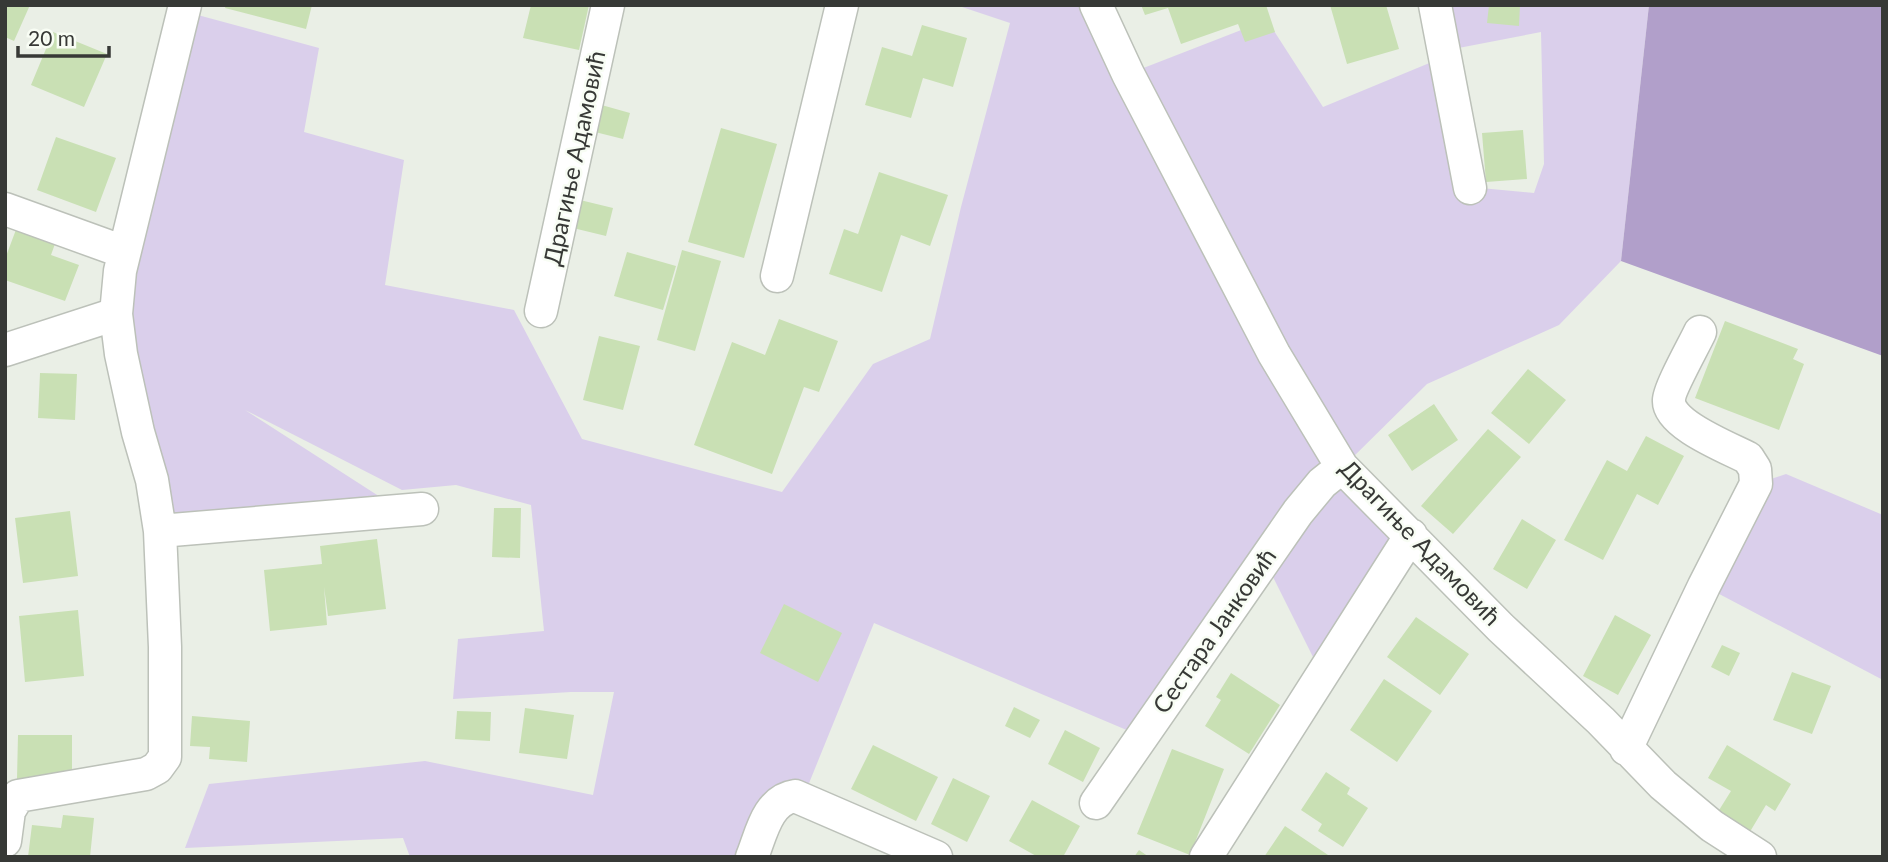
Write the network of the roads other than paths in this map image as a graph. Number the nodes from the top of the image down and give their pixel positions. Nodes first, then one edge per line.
1 (185, 5) edge
2 (608, 5) edge
3 (842, 5) edge
4 (1096, 5) edge
5 (1435, 5) edge
6 (1470, 188) dead end
7 (5, 209) edge
8 (124, 252) junction
9 (777, 276) dead end
10 (541, 311) dead end
11 (117, 314) junction
12 (1700, 332) dead end
13 (5, 350) edge
14 (1342, 467) junction
15 (422, 509) dead end
16 (160, 531) junction
17 (1411, 535) junction
18 (1626, 749) junction
19 (1096, 803) dead end
20 (5, 841) edge
21 (752, 857) edge
22 (936, 857) edge
23 (1206, 857) edge
24 (1760, 857) edge

1 - 8 street
2 - 10 street, Драгиње Адамовић
3 - 9 street
4 - 14 street, Драгиње Адамовић
5 - 6 street
7 - 8 street
8 - 11 street
11 - 13 street
11 - 16 street
12 - 18 street
14 - 17 street, Драгиње Адамовић
14 - 19 street, Сестара Јанковић
15 - 16 street
16 - 20 street
17 - 18 street, Драгиње Адамовић
17 - 23 street
18 - 24 street, Драгиње Адамовић
21 - 22 street

